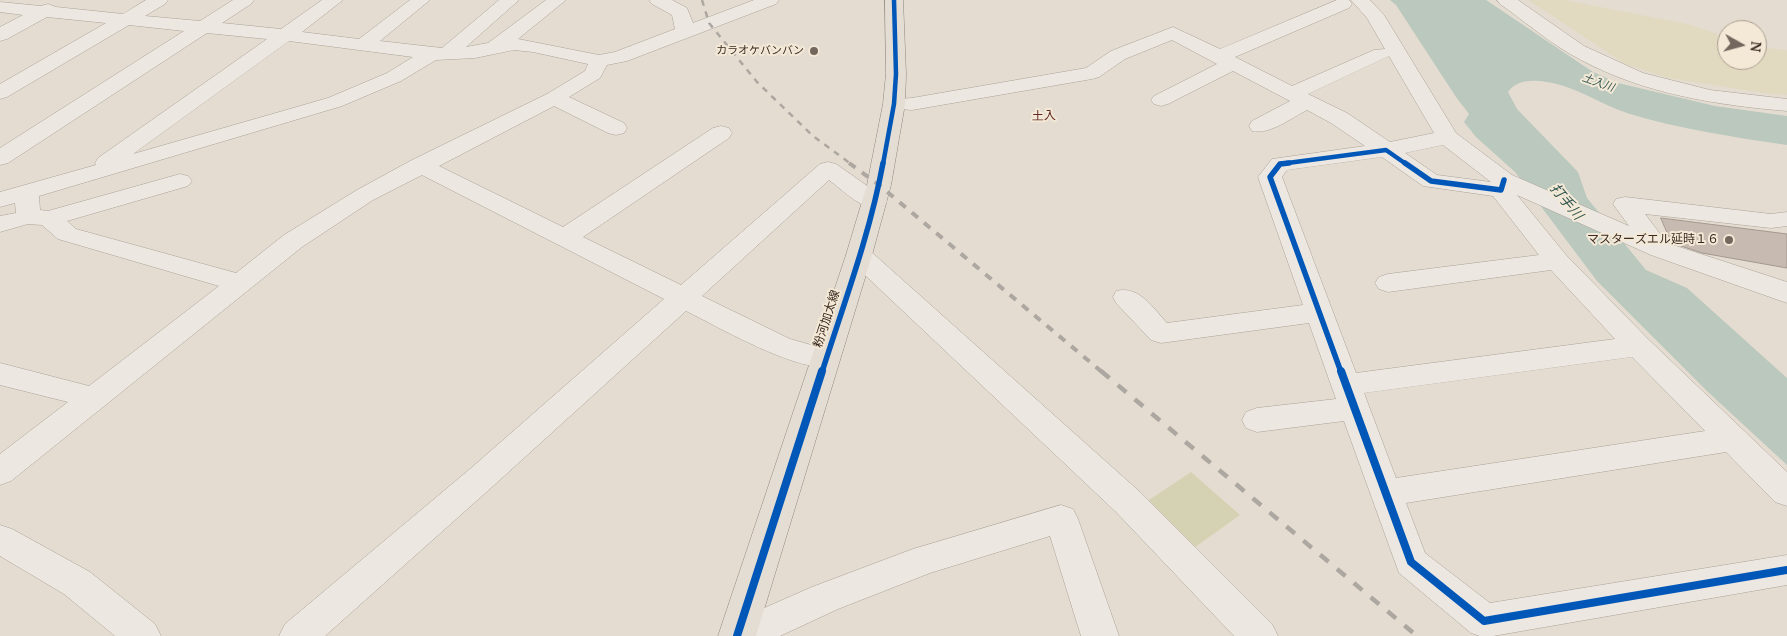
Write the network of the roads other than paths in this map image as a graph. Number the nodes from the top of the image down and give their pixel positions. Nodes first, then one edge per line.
1 (64, 0) edge
2 (159, 0) edge
3 (245, 0) edge
4 (334, 0) edge
5 (421, 0) edge
6 (510, 0) edge
7 (557, 0) edge
8 (658, 0) edge
9 (770, 0) edge
10 (894, 0) edge
11 (1506, 0) edge
12 (1352, 2) edge
13 (0, 6) edge
14 (46, 10) junction
15 (127, 18) junction
16 (203, 27) junction
17 (685, 32) junction
18 (0, 35) edge
19 (284, 36) junction
20 (363, 45) junction
21 (496, 46) junction
22 (439, 54) junction
23 (1381, 54) dead end
24 (1227, 60) junction
25 (599, 61) junction
26 (0, 93) edge
27 (1300, 97) junction
28 (554, 98) junction
29 (1161, 100) dead end
30 (894, 104) junction
31 (1787, 106) edge
32 (1260, 126) dead end
33 (616, 128) dead end
34 (721, 132) dead end
35 (1447, 137) junction
36 (1386, 150) junction
37 (0, 158) edge
38 (420, 165) junction
39 (93, 172) junction
40 (180, 181) dead end
41 (1509, 186) junction
42 (0, 188) edge
43 (27, 192) junction
44 (0, 200) edge
45 (875, 202) junction
46 (38, 217) junction
47 (1787, 219) edge
48 (0, 224) edge
49 (564, 238) junction
50 (1660, 249) junction
51 (860, 255) junction
52 (1557, 260) junction
53 (1388, 282) dead end
54 (241, 283) junction
55 (1787, 294) edge
56 (1126, 297) dead end
57 (683, 298) junction
58 (1319, 312) junction
59 (1638, 346) junction
60 (826, 359) junction
61 (0, 374) edge
62 (1350, 396) junction
63 (94, 398) junction
64 (1257, 420) dead end
65 (1732, 439) junction
66 (0, 472) edge
67 (1385, 493) junction
68 (1787, 493) edge
69 (0, 539) edge
70 (1787, 570) edge
71 (142, 636) edge
72 (298, 636) edge
73 (737, 636) edge
74 (741, 636) edge
75 (1100, 636) edge
76 (1259, 636) edge

1 - 14 street
2 - 15 street
3 - 16 street
4 - 19 street
5 - 20 street
6 - 22 street
7 - 21 street
8 - 17 street
9 - 17 street
10 - 30 main road, 粉河加太線
11 - 31 street
12 - 24 street
12 - 35 street
13 - 14 street
14 - 15 street
14 - 18 street
15 - 16 street
15 - 26 street
16 - 19 street
16 - 37 street
17 - 25 street
19 - 20 street
19 - 39 street
20 - 22 street
21 - 22 street
21 - 25 street
22 - 39 street
23 - 27 street
24 - 27 street
24 - 29 street
24 - 30 street
25 - 28 street
27 - 32 street
27 - 36 street
28 - 33 street
28 - 38 street
30 - 45 main road, 粉河加太線
34 - 49 street
35 - 36 street
35 - 41 street
36 - 41 street
36 - 58 street
38 - 49 street
38 - 54 street
39 - 43 street
40 - 46 street
41 - 50 street
41 - 52 street
42 - 43 street
43 - 44 street
43 - 46 street
45 - 51 main road, 粉河加太線
45 - 57 street
46 - 48 street
46 - 54 street
47 - 50 street
49 - 57 street
50 - 55 street
51 - 60 main road, 粉河加太線
51 - 76 street
52 - 53 street
52 - 59 street
54 - 63 street
56 - 58 street
57 - 60 street
57 - 72 street
58 - 62 street
59 - 62 street
59 - 65 street
60 - 73 main road, 粉河加太線
61 - 63 street
62 - 64 street
62 - 67 street
63 - 66 street
65 - 67 street
65 - 68 street
67 - 70 street
69 - 71 street
74 - 75 street

